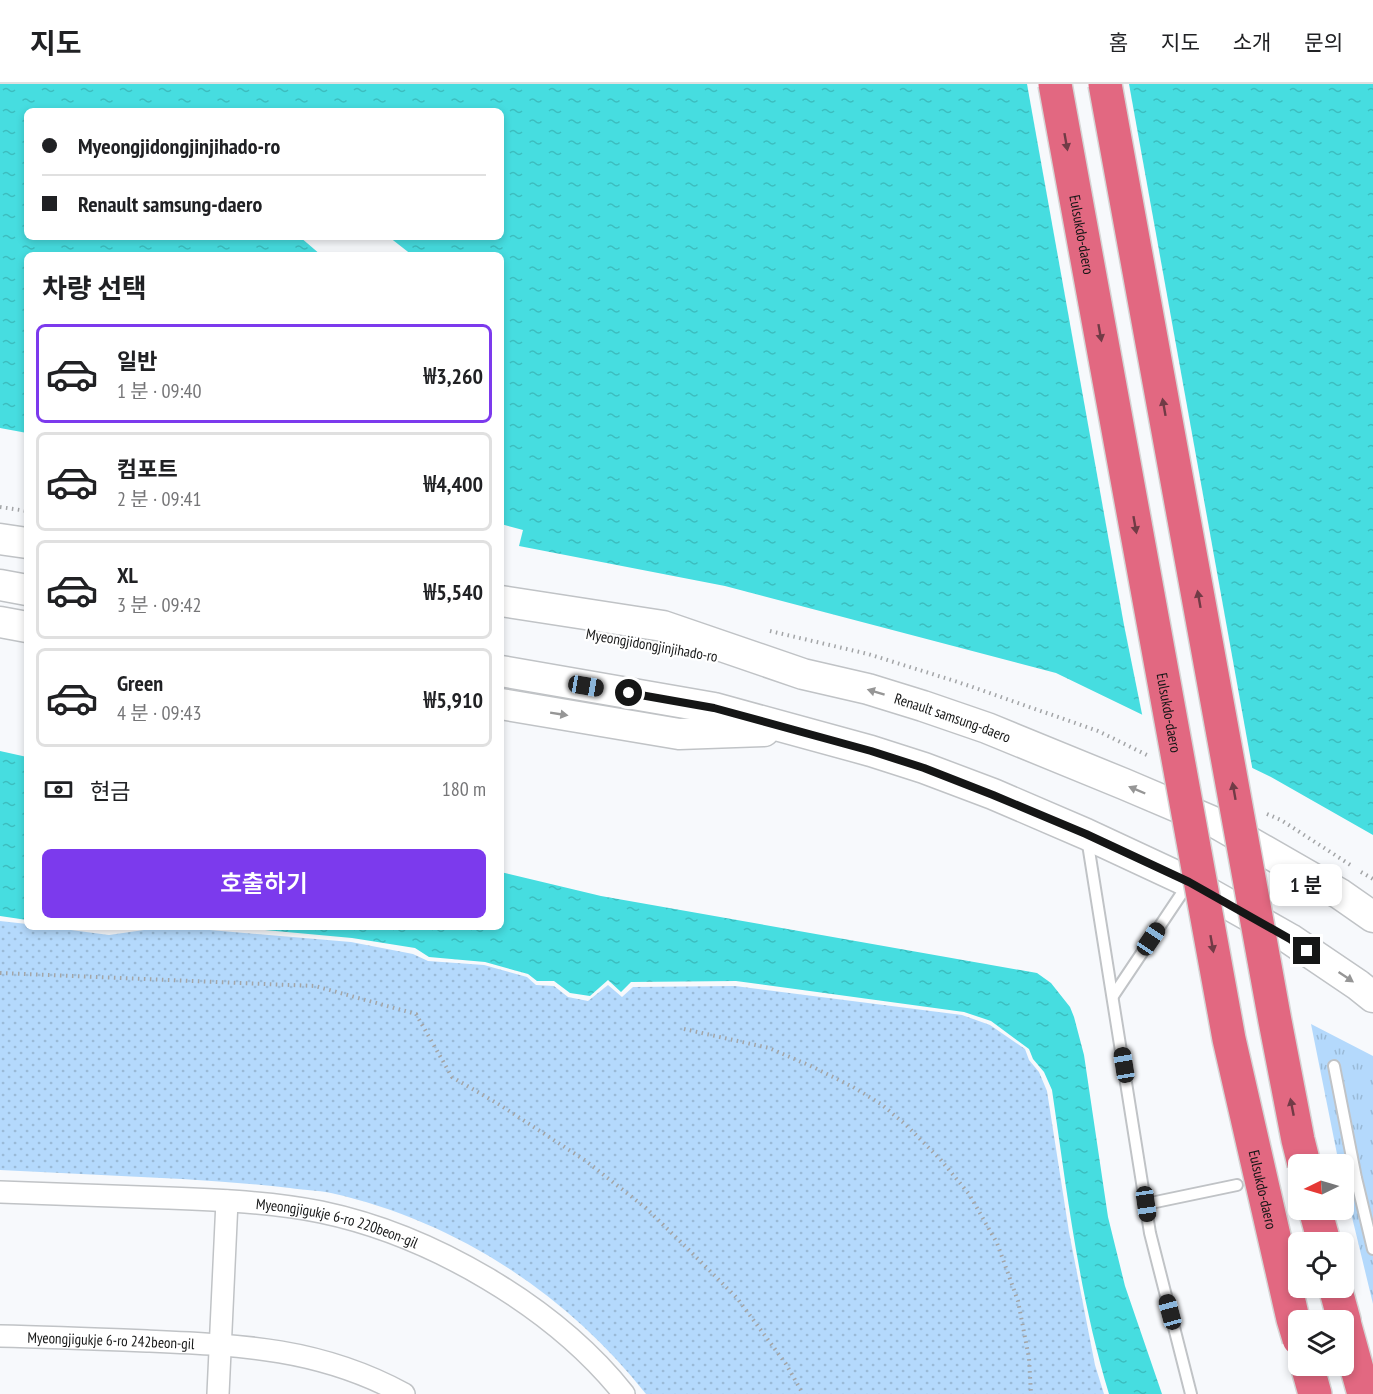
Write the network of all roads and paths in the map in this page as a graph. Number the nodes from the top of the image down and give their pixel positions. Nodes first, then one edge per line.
1 (1055, 84) edge
2 (1105, 84) edge
3 (0, 507) edge
4 (24, 511) edge
5 (0, 523) edge
6 (24, 527) edge
7 (0, 539) edge
8 (24, 543) edge
9 (0, 585) edge
10 (24, 589) edge
11 (504, 601) edge
12 (504, 620) edge
13 (0, 622) edge
14 (24, 626) edge
15 (504, 672) edge
16 (803, 674) junction
17 (504, 705) edge
18 (797, 730) junction
19 (1086, 834) junction
20 (1189, 882) junction
21 (1373, 917) edge
22 (0, 973) edge
23 (1113, 996) junction
24 (1373, 997) edge
25 (684, 1029) dead end
26 (1334, 1066) dead end
27 (1302, 1154) edge
28 (1238, 1185) dead end
29 (0, 1192) edge
30 (227, 1201) junction
31 (1146, 1204) junction
32 (1371, 1229) edge
33 (1373, 1249) edge
34 (1291, 1310) edge
35 (0, 1336) edge
36 (220, 1344) junction
37 (1354, 1358) edge
38 (1309, 1376) edge
39 (218, 1394) edge
40 (404, 1394) edge
41 (624, 1394) edge
42 (803, 1394) edge
43 (1031, 1394) edge
44 (1191, 1394) edge
45 (1315, 1394) edge
46 (1364, 1394) edge

1 -> 34 highway, Eulsukdo-daero, bridge
27 -> 2 highway, bridge
3 - 4 path
5 - 6 main road
7 - 8 main road
9 - 10 main road
11 - 16 main road, Renault samsung-daero
12 - 16 main road, Myeongjidongjinjihado-ro
13 - 14 main road
15 - 18 main road
21 -> 16 main road, Renault samsung-daero
17 -> 18 main road
18 - 19 main road
19 - 20 main road
19 - 23 lane
20 - 23 lane
20 -> 24 main road
22 - 42 path
23 - 31 lane
25 - 43 path
26 - 32 lane
28 - 31 lane
29 - 30 street, Myeongjigukje 6-ro 220beon-gil
30 - 36 street
30 - 41 street, Myeongjigukje 6-ro 220beon-gil
31 - 44 lane
32 - 33 lane
35 - 36 street, Myeongjigukje 6-ro 242beon-gil
36 - 39 street
36 - 40 street, Myeongjigukje 6-ro 242beon-gil
37 - 46 highway
38 - 45 highway

